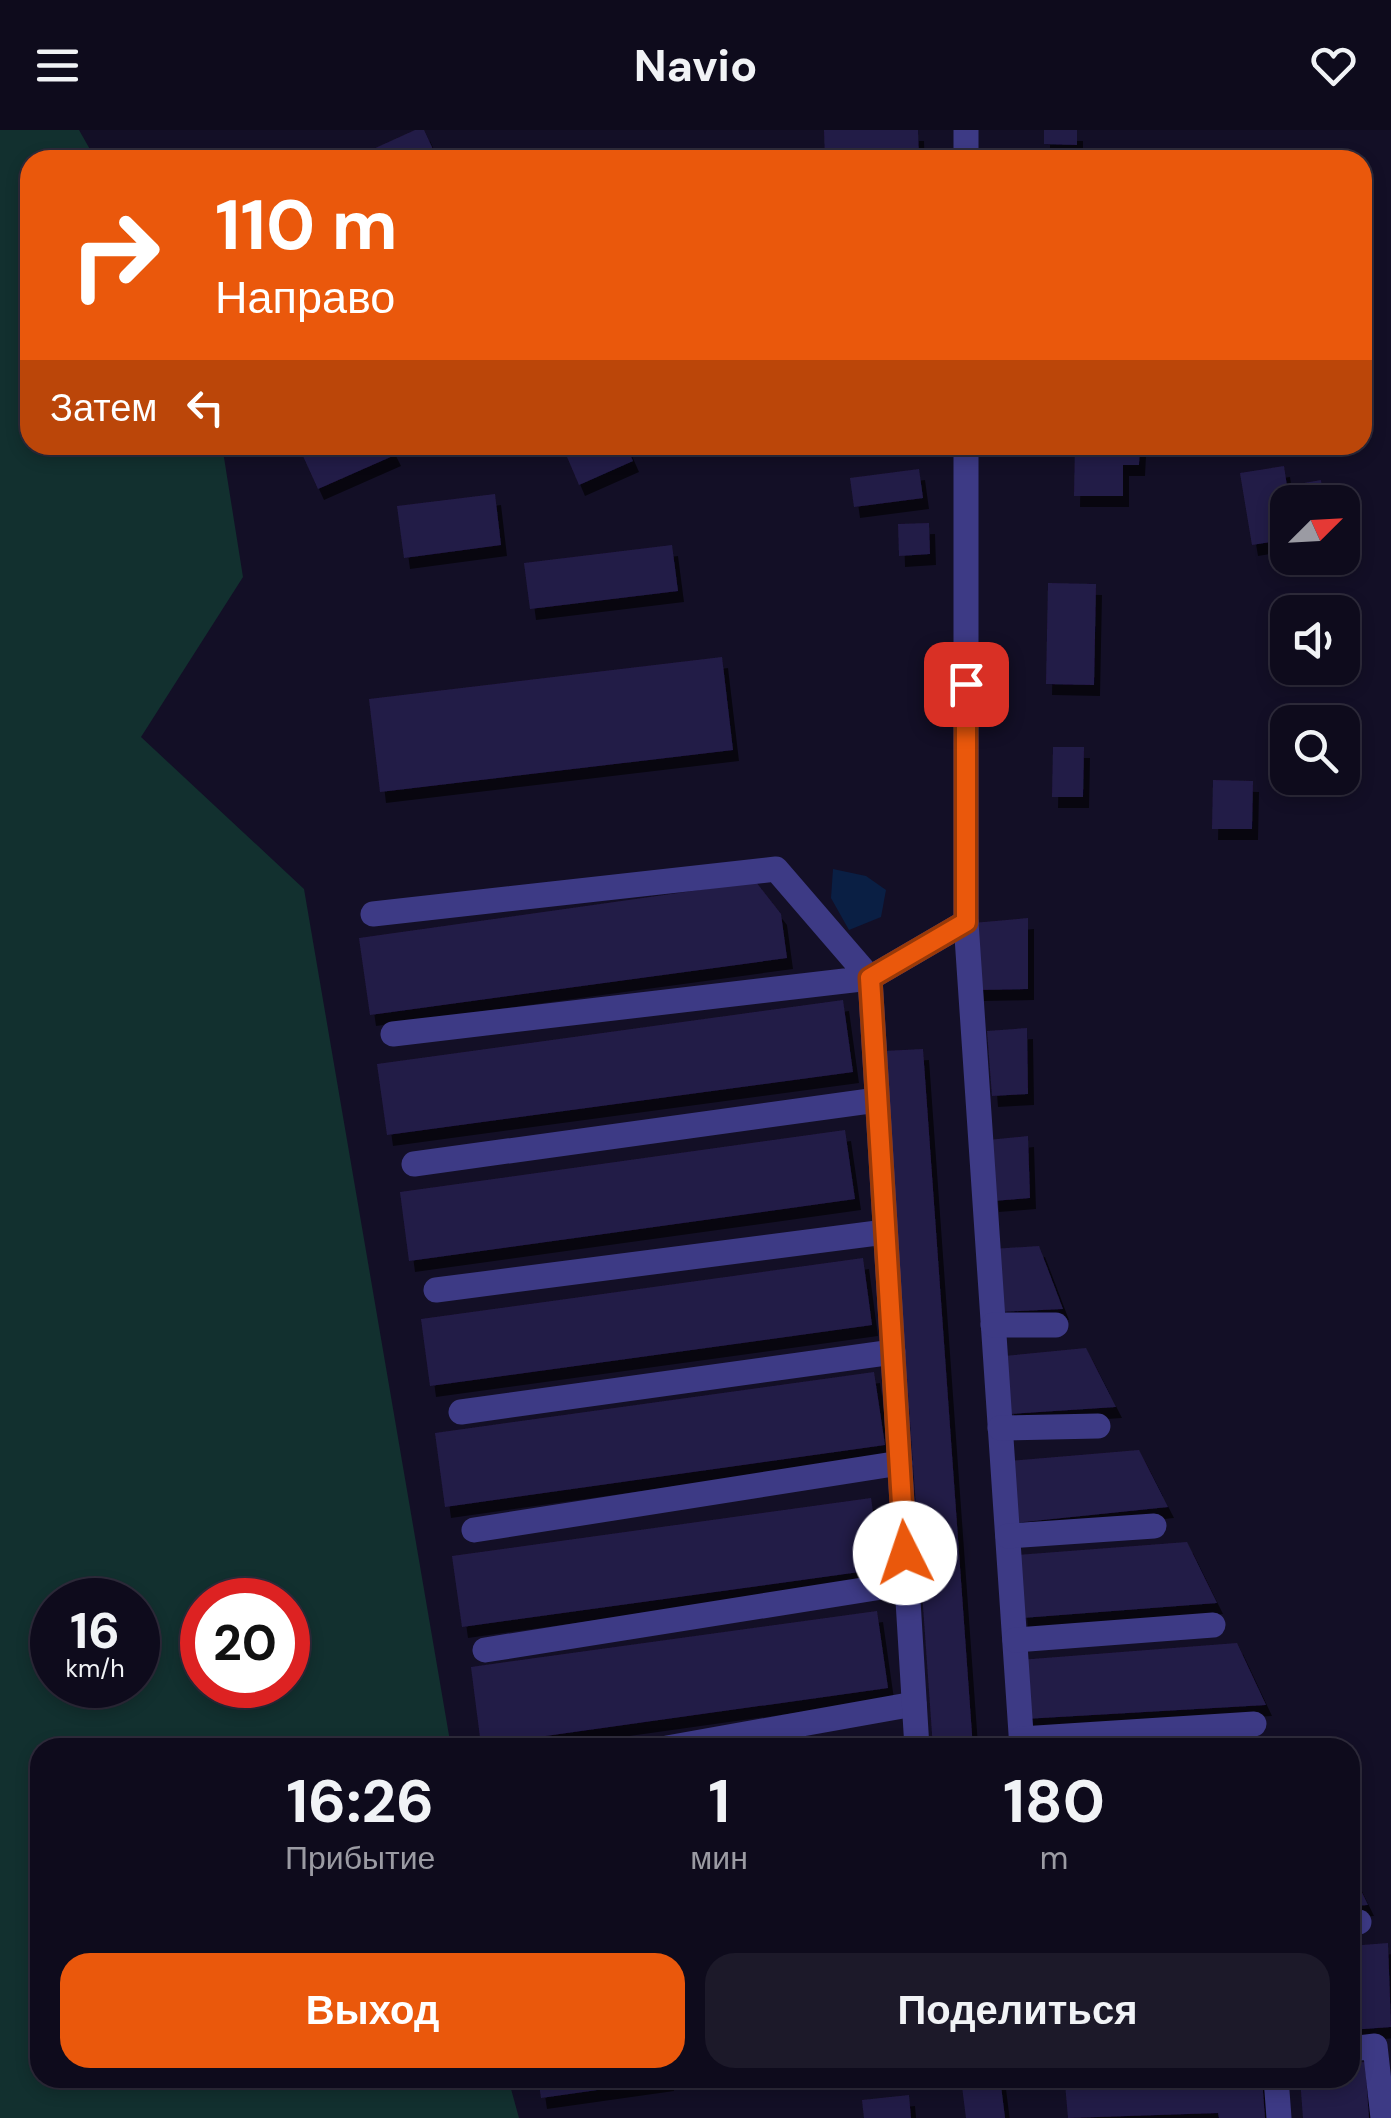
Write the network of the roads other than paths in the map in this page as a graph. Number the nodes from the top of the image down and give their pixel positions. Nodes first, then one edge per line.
1 (966, 455) edge
2 (373, 914) dead end
3 (966, 922) junction
4 (870, 978) junction
5 (393, 1034) dead end
6 (877, 1100) junction
7 (414, 1164) dead end
8 (885, 1232) junction
9 (436, 1290) dead end
10 (993, 1325) junction
11 (1056, 1325) dead end
12 (893, 1352) junction
13 (461, 1412) dead end
14 (1098, 1426) dead end
15 (1000, 1428) junction
16 (900, 1463) junction
17 (1154, 1526) dead end
18 (474, 1530) dead end
19 (1008, 1536) junction
20 (907, 1583) junction
21 (1212, 1626) dead end
22 (1014, 1640) junction
23 (485, 1650) dead end
24 (914, 1704) junction
25 (1254, 1724) dead end
26 (723, 1738) edge
27 (916, 1738) edge
28 (1021, 1738) edge
29 (1091, 1738) edge
30 (1360, 2048) edge
31 (1277, 2088) edge
32 (1279, 2118) edge
33 (1383, 2118) edge

1 - 3 street
2 - 4 street
3 - 4 street
3 - 10 street
4 - 5 street
4 - 6 street
6 - 7 street
6 - 8 street
8 - 9 street
8 - 12 street
10 - 11 street
10 - 15 street
12 - 13 street
12 - 16 street
14 - 15 street
15 - 19 street
16 - 18 street
16 - 20 street
17 - 19 street
19 - 22 street
20 - 23 street
20 - 24 street
21 - 22 street
22 - 28 street
24 - 26 street
24 - 27 street
25 - 29 street
30 - 33 street
31 - 32 street

